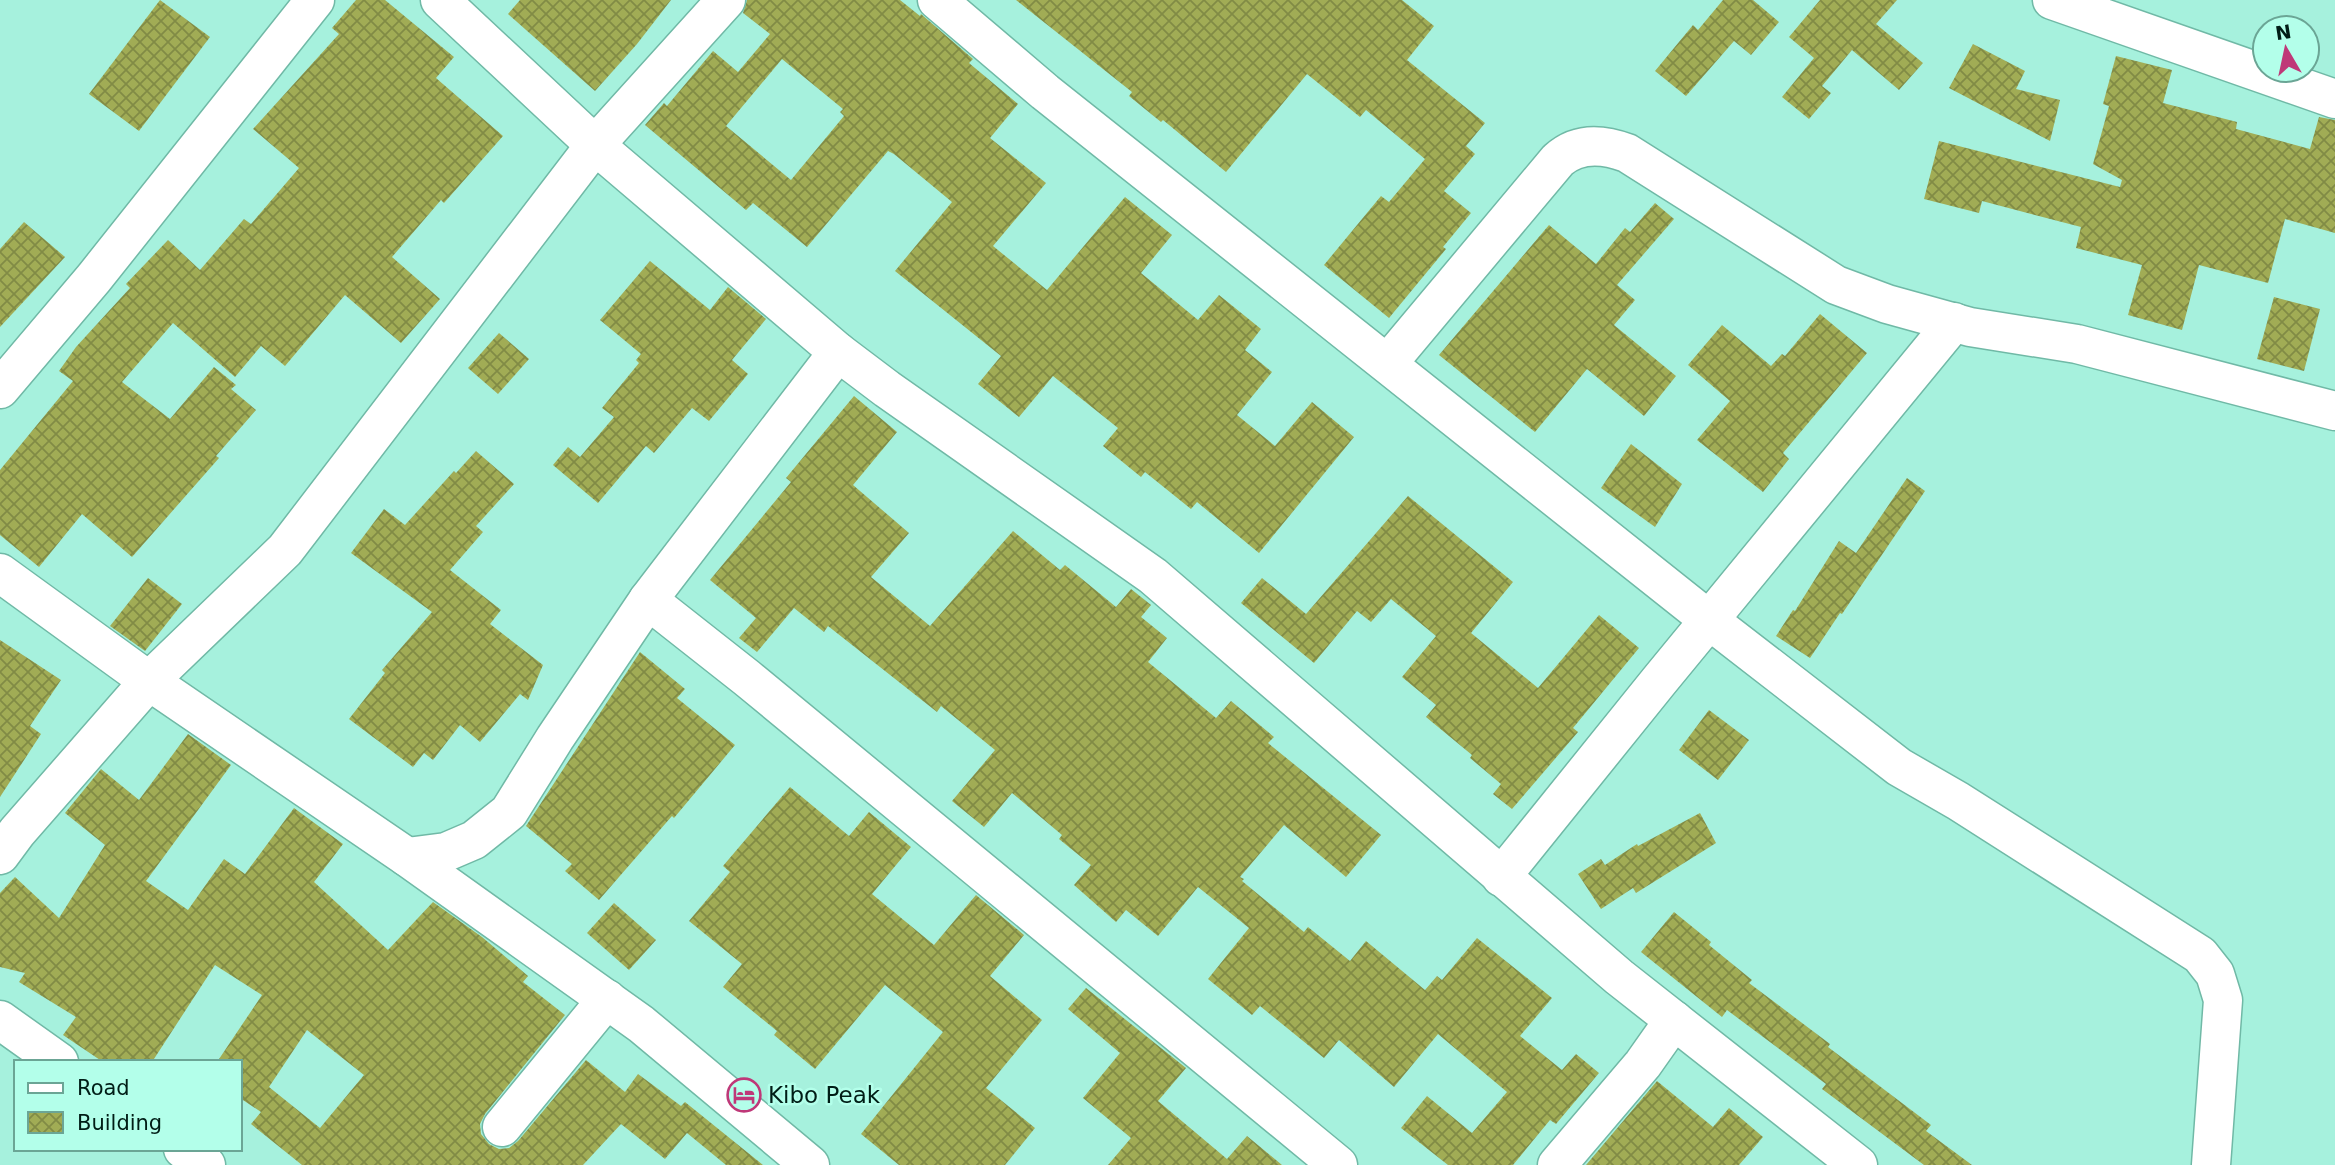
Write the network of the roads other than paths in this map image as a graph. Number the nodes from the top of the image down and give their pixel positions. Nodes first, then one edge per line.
1 (315, 0) edge
2 (440, 0) edge
3 (726, 0) edge
4 (937, 0) edge
5 (2052, 0) edge
6 (2335, 99) edge
7 (595, 145) junction
8 (1954, 322) junction
9 (838, 352) junction
10 (1388, 363) junction
11 (0, 389) edge
12 (2335, 411) edge
13 (0, 573) edge
14 (648, 600) junction
15 (1709, 620) junction
16 (149, 681) junction
17 (0, 855) edge
18 (407, 857) junction
19 (1501, 877) junction
20 (607, 999) junction
21 (0, 1020) edge
22 (1674, 1020) junction
23 (57, 1060) edge
24 (502, 1128) dead end
25 (185, 1151) edge
26 (801, 1162) edge
27 (206, 1165) edge
28 (1338, 1165) edge
29 (1557, 1165) edge
30 (1858, 1165) edge
31 (2211, 1165) edge

1 - 11 street
2 - 7 street
3 - 7 street
4 - 10 street
5 - 6 street
7 - 9 street
7 - 16 street
8 - 10 street
8 - 12 street
8 - 15 street
9 - 14 street
9 - 19 street
10 - 15 street
13 - 16 street
14 - 18 street
14 - 28 street
15 - 19 street
15 - 31 street
16 - 17 street
16 - 18 street
18 - 20 street
19 - 22 street
20 - 24 street
20 - 26 street
21 - 23 street
22 - 29 street
22 - 30 street
25 - 27 street

